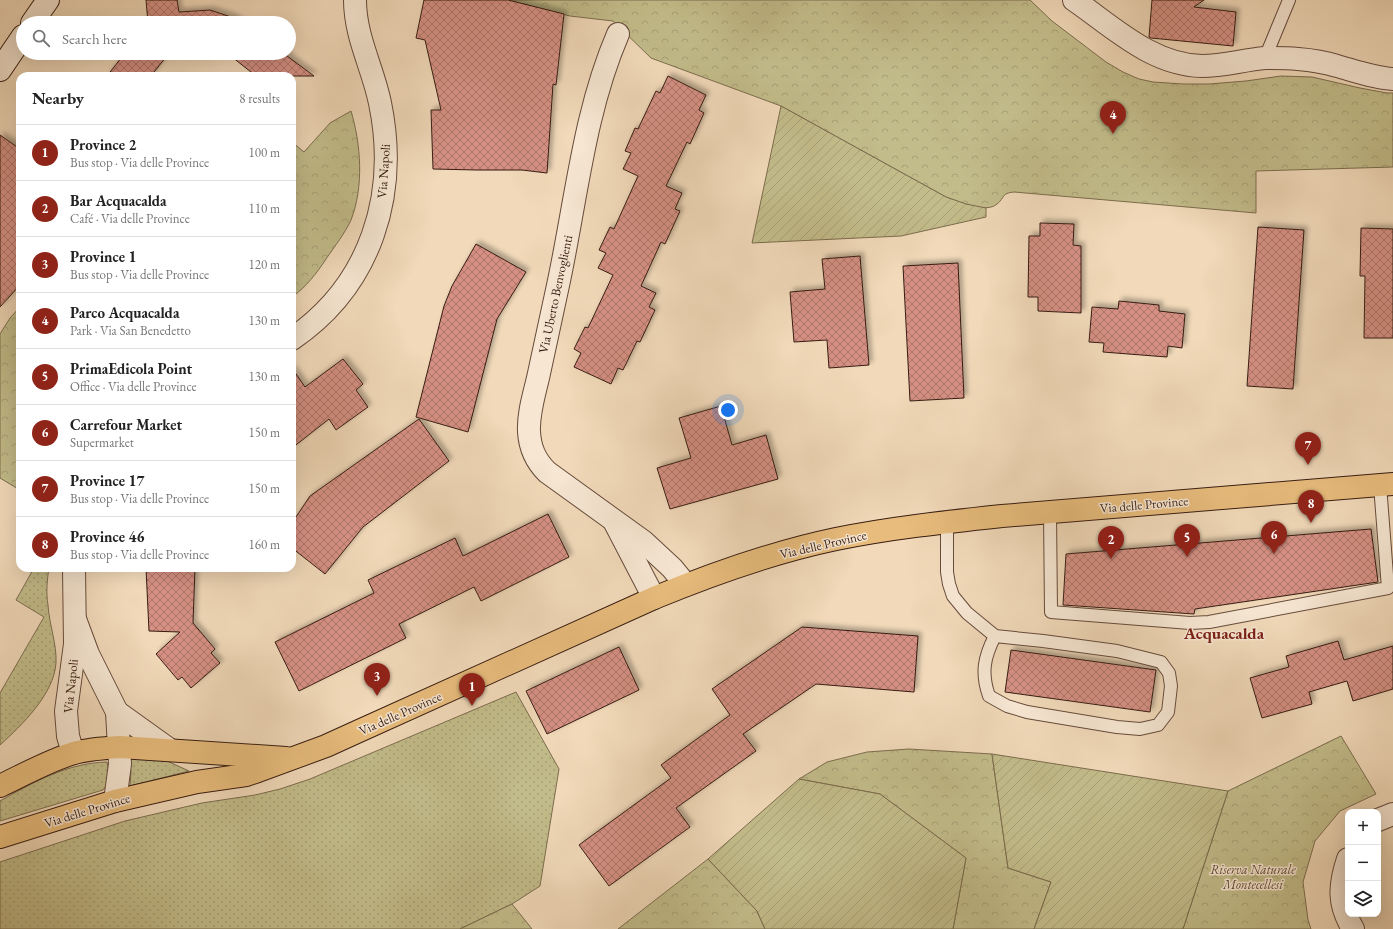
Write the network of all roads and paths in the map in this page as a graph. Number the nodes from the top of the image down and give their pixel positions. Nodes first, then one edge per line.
1 (48, 0) edge
2 (355, 0) edge
3 (1074, 0) edge
4 (1288, 0) edge
5 (37, 16) edge
6 (618, 34) dead end
7 (16, 46) edge
8 (1265, 58) junction
9 (0, 70) edge
10 (1393, 79) edge
11 (296, 336) edge
12 (1387, 484) edge
13 (1050, 512) junction
14 (614, 520) junction
15 (947, 522) junction
16 (74, 572) edge
17 (686, 585) junction
18 (654, 598) junction
19 (75, 619) junction
20 (995, 636) junction
21 (117, 712) junction
22 (120, 747) junction
23 (170, 750) junction
24 (73, 753) junction
25 (291, 758) junction
26 (0, 786) edge
27 (115, 801) junction
28 (1393, 814) edge
29 (1381, 819) edge
30 (0, 837) edge
31 (1345, 869) edge
32 (1353, 929) edge

1 - 5 street
2 - 11 street, Via Napoli
3 - 8 street
4 - 8 lane
6 - 14 street, Via Uberto Benvoglienti
7 - 9 street
8 - 10 street
12 - 13 main road, Via delle Province
12 - 13 lane
13 - 15 main road, Via delle Province
14 - 17 street, Via Uberto Benvoglienti
14 - 18 street, Via Uberto Benvoglienti
15 - 17 main road, Via delle Province
15 - 20 lane
16 - 19 street, Via Napoli
17 - 18 main road, Via delle Province
18 - 25 main road, Via delle Province
19 - 21 street, Via Napoli
19 - 24 street, Via Napoli
20 - 20 lane
21 - 22 street, Via Napoli
21 - 23 street, Via Napoli
22 - 23 main road, Via delle Province
22 - 24 main road, Via delle Province
22 - 27 street, Via Napoli
23 - 25 main road, Via delle Province
24 - 26 main road, Via delle Province
25 - 27 main road, Via delle Province
27 - 30 main road, Via delle Province
28 - 29 street
31 - 32 street

